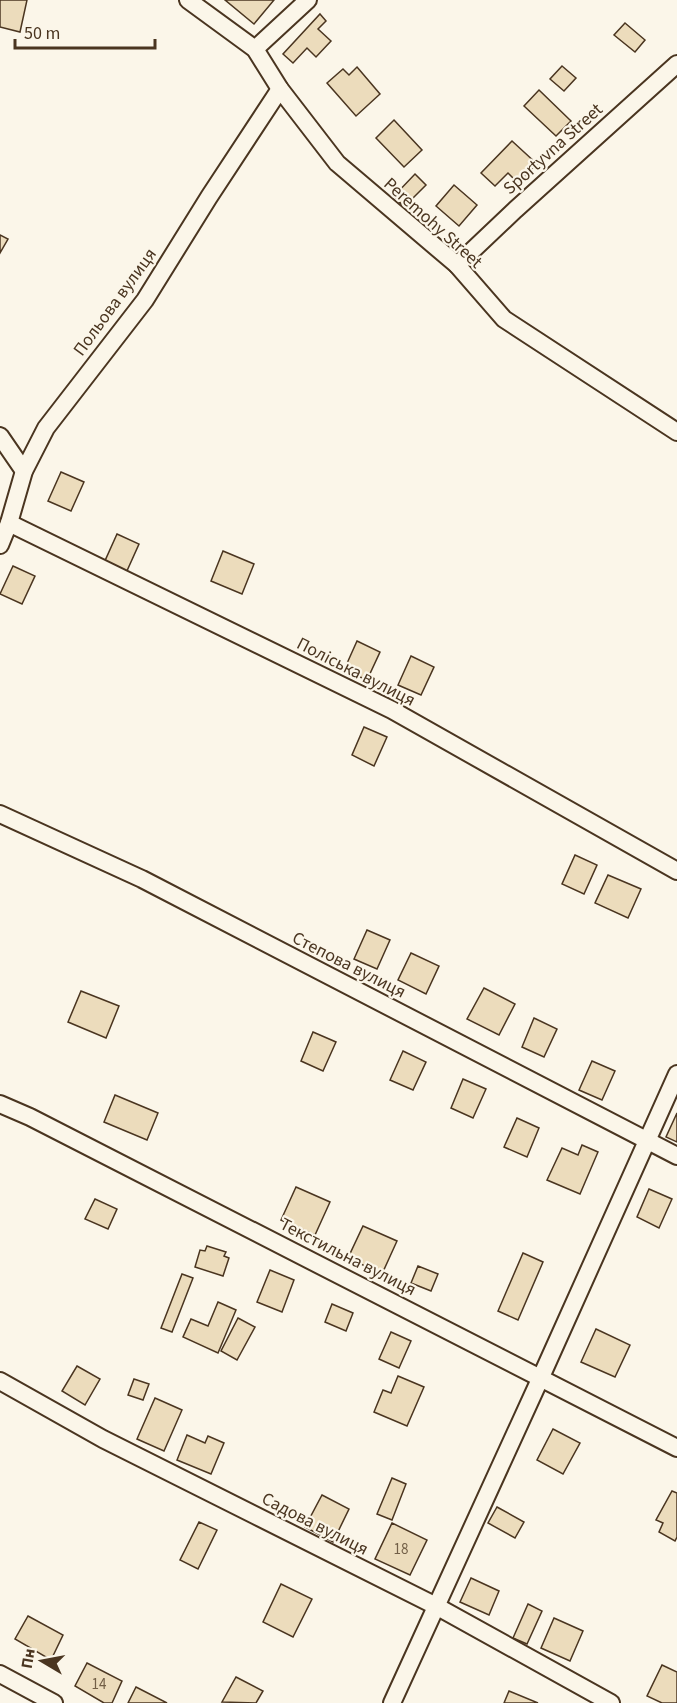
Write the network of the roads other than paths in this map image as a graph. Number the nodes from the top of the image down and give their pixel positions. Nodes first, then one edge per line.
1 (188, 0) edge
2 (308, 0) edge
3 (255, 49) junction
4 (677, 64) edge
5 (280, 88) junction
6 (457, 265) junction
7 (677, 432) edge
8 (0, 436) edge
9 (24, 471) junction
10 (9, 523) junction
11 (0, 545) edge
12 (0, 814) edge
13 (677, 871) edge
14 (677, 1074) edge
15 (0, 1104) edge
16 (647, 1141) junction
17 (677, 1156) edge
18 (541, 1377) junction
19 (0, 1381) edge
20 (677, 1448) edge
21 (436, 1606) junction
22 (0, 1674) edge
23 (54, 1703) edge
24 (392, 1703) edge
25 (611, 1703) edge

1 - 3 street, Peremohy Street
2 - 3 street
3 - 5 street, Peremohy Street
4 - 6 street, Sportyvna Street
5 - 6 street, Peremohy Street
5 - 9 street, Польова вулиця
6 - 7 street, Peremohy Street
8 - 9 street
9 - 10 street, Польова вулиця
10 - 11 street, Польова вулиця
10 - 13 street, Поліська вулиця
12 - 16 street, Степова вулиця
14 - 16 street
15 - 18 street, Текстильна вулиця
16 - 17 street, Степова вулиця
16 - 18 street
18 - 20 street, Текстильна вулиця
18 - 21 street
19 - 21 street, Садова вулиця
21 - 24 street
21 - 25 street, Садова вулиця
22 - 23 street

